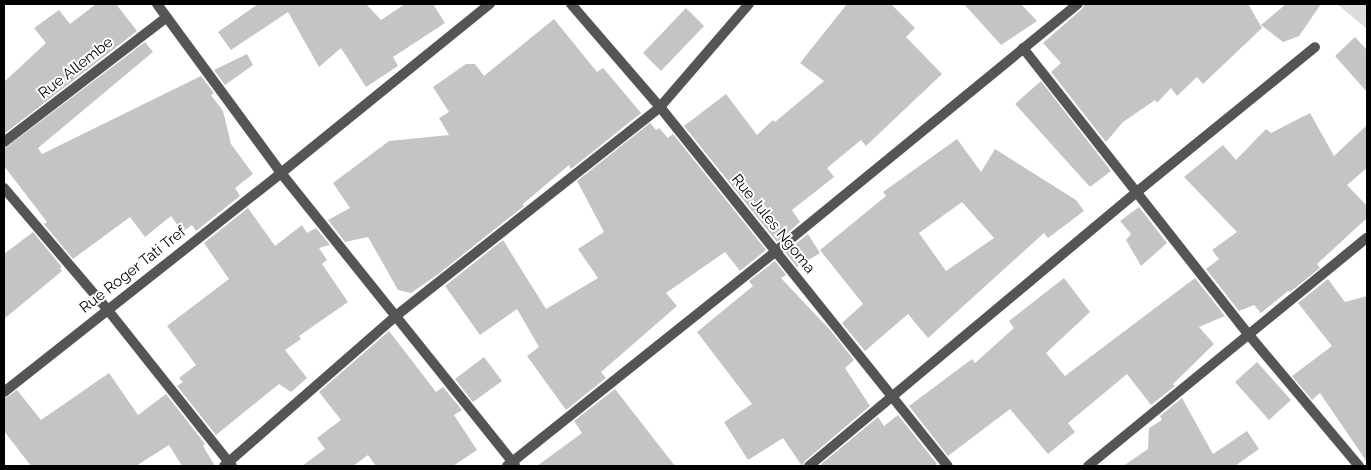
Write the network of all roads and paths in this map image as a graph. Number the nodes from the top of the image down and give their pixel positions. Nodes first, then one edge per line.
1 (158, 4) edge
2 (490, 4) edge
3 (571, 4) edge
4 (749, 4) edge
5 (1078, 4) edge
6 (166, 17) junction
7 (1315, 47) dead end
8 (1024, 48) junction
9 (660, 107) junction
10 (4, 142) edge
11 (281, 173) junction
12 (4, 188) edge
13 (1138, 191) junction
14 (1367, 238) edge
15 (776, 251) junction
16 (107, 309) junction
17 (396, 315) junction
18 (1250, 335) junction
19 (4, 392) edge
20 (892, 395) junction
21 (228, 465) edge
22 (511, 465) edge
23 (809, 466) edge
24 (948, 466) edge
25 (1088, 466) edge
26 (1359, 466) edge

1 - 6 street
2 - 11 street, Rue Roger Tati Tref
3 - 9 street, Rue Jules Ngoma
4 - 9 street
5 - 8 street
6 - 10 street, Rue Allembe
6 - 11 street
7 - 13 street
8 - 13 street
8 - 15 street
9 - 15 street, Rue Jules Ngoma
9 - 17 street
11 - 16 street, Rue Roger Tati Tref
11 - 17 street
12 - 16 street
13 - 18 street
13 - 20 street
14 - 18 street
15 - 20 street, Rue Jules Ngoma
15 - 22 street
16 - 19 street, Rue Roger Tati Tref
16 - 21 street
17 - 21 street
17 - 22 street
18 - 25 street
18 - 26 street
20 - 23 street
20 - 24 street, Rue Jules Ngoma

